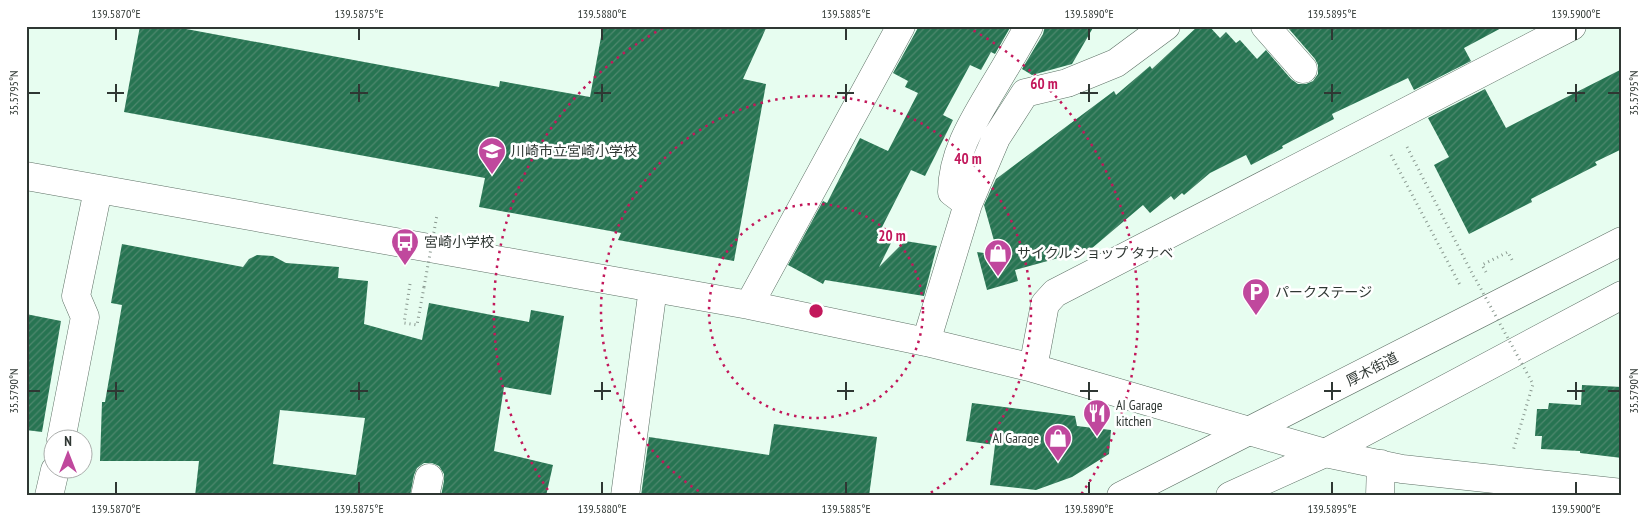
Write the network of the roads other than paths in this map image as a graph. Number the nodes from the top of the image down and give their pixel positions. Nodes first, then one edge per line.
1 (901, 26) edge
2 (1030, 26) edge
3 (1166, 26) edge
4 (1265, 26) edge
5 (1572, 26) edge
6 (1303, 69) dead end
7 (26, 176) edge
8 (98, 190) junction
9 (968, 204) junction
10 (1622, 241) edge
11 (654, 288) junction
12 (1622, 296) edge
13 (749, 305) junction
14 (926, 342) junction
15 (1033, 368) junction
16 (63, 430) edge
17 (1250, 431) junction
18 (1325, 453) junction
19 (1381, 464) junction
20 (53, 480) edge
21 (1622, 493) edge
22 (49, 496) edge
23 (625, 496) edge
24 (1121, 496) edge
25 (1230, 496) edge
26 (1380, 496) edge

1 - 13 main road
2 - 9 main road
3 - 9 main road
4 - 6 main road
5 - 15 main road
7 - 8 main road
8 - 11 main road
8 - 16 main road
9 - 14 main road
10 - 17 main road, 厚木街道
11 - 13 main road
11 - 23 main road
12 - 18 main road
13 - 14 main road
14 - 15 main road
15 - 17 main road
17 - 18 main road
17 - 24 main road, 厚木街道
18 - 19 main road
18 - 25 main road
19 - 21 main road
19 - 26 main road
20 - 22 main road

